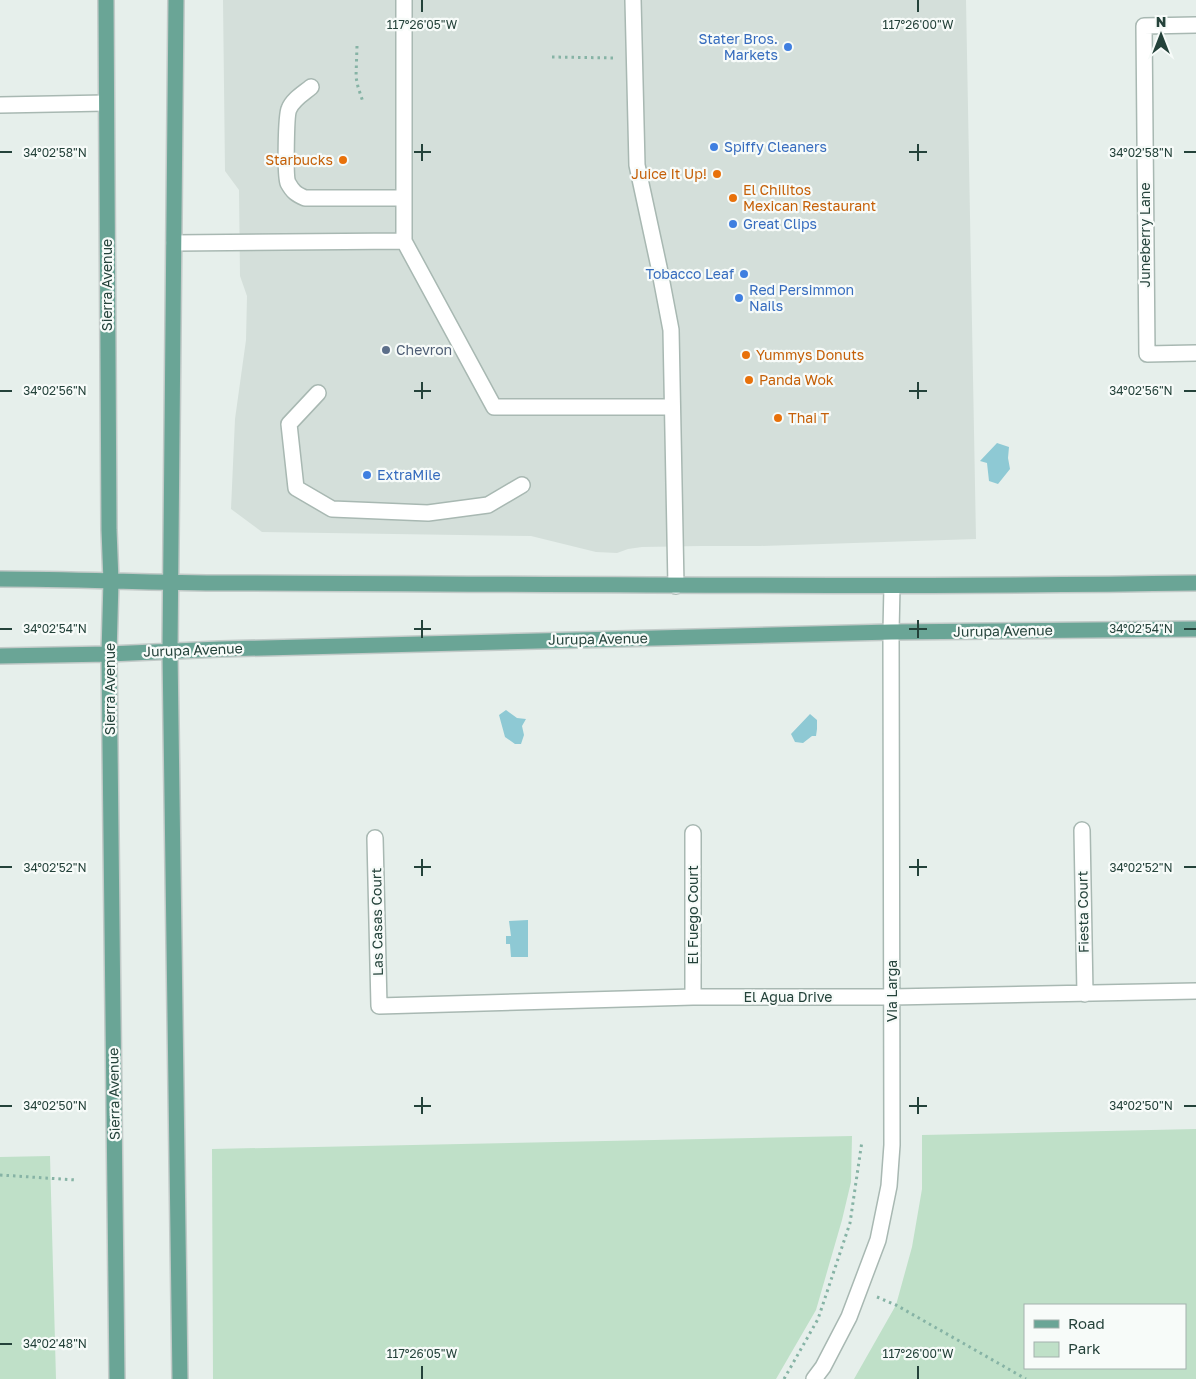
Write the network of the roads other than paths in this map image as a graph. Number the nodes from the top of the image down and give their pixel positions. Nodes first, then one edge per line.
1 (106, 0) edge
2 (176, 0) edge
3 (404, 0) edge
4 (633, 0) edge
5 (1196, 25) edge
6 (311, 87) dead end
7 (106, 103) junction
8 (0, 105) edge
9 (404, 198) junction
10 (404, 241) junction
11 (174, 243) junction
12 (1196, 353) edge
13 (318, 393) dead end
14 (672, 406) junction
15 (522, 485) dead end
16 (0, 579) edge
17 (111, 581) junction
18 (171, 582) junction
19 (1196, 583) edge
20 (676, 586) junction
21 (892, 586) junction
22 (1196, 629) edge
23 (891, 632) junction
24 (170, 651) junction
25 (109, 654) junction
26 (0, 656) edge
27 (1082, 830) dead end
28 (693, 833) dead end
29 (375, 838) dead end
30 (1196, 991) edge
31 (1085, 994) junction
32 (693, 997) junction
33 (892, 997) junction
34 (379, 1006) joint
35 (117, 1379) edge
36 (180, 1379) edge
37 (814, 1379) edge

1 - 7 main road, Sierra Avenue
2 - 11 main road
3 - 9 street
4 - 14 street
5 - 12 street, Juneberry Lane
6 - 9 street
7 - 8 street
7 - 17 main road, Sierra Avenue
9 - 10 street
10 - 11 street
10 - 14 street
11 - 18 main road
13 - 15 street
14 - 20 street
16 - 17 main road
17 - 18 main road
17 - 25 main road, Sierra Avenue
18 - 20 main road
18 - 24 main road
19 - 21 main road
20 - 21 main road
21 - 23 street, Via Larga
22 - 23 main road, Jurupa Avenue
23 - 24 main road, Jurupa Avenue
23 - 33 street, Via Larga
24 - 25 main road, Jurupa Avenue
24 - 36 main road
25 - 26 main road, Jurupa Avenue
25 - 35 main road, Sierra Avenue
27 - 31 street, Fiesta Court
28 - 32 street, El Fuego Court
29 - 34 street, Las Casas Court
30 - 31 street, El Agua Drive
31 - 33 street, El Agua Drive
32 - 33 street, El Agua Drive
32 - 34 street, El Agua Drive
33 - 37 street, Via Larga

